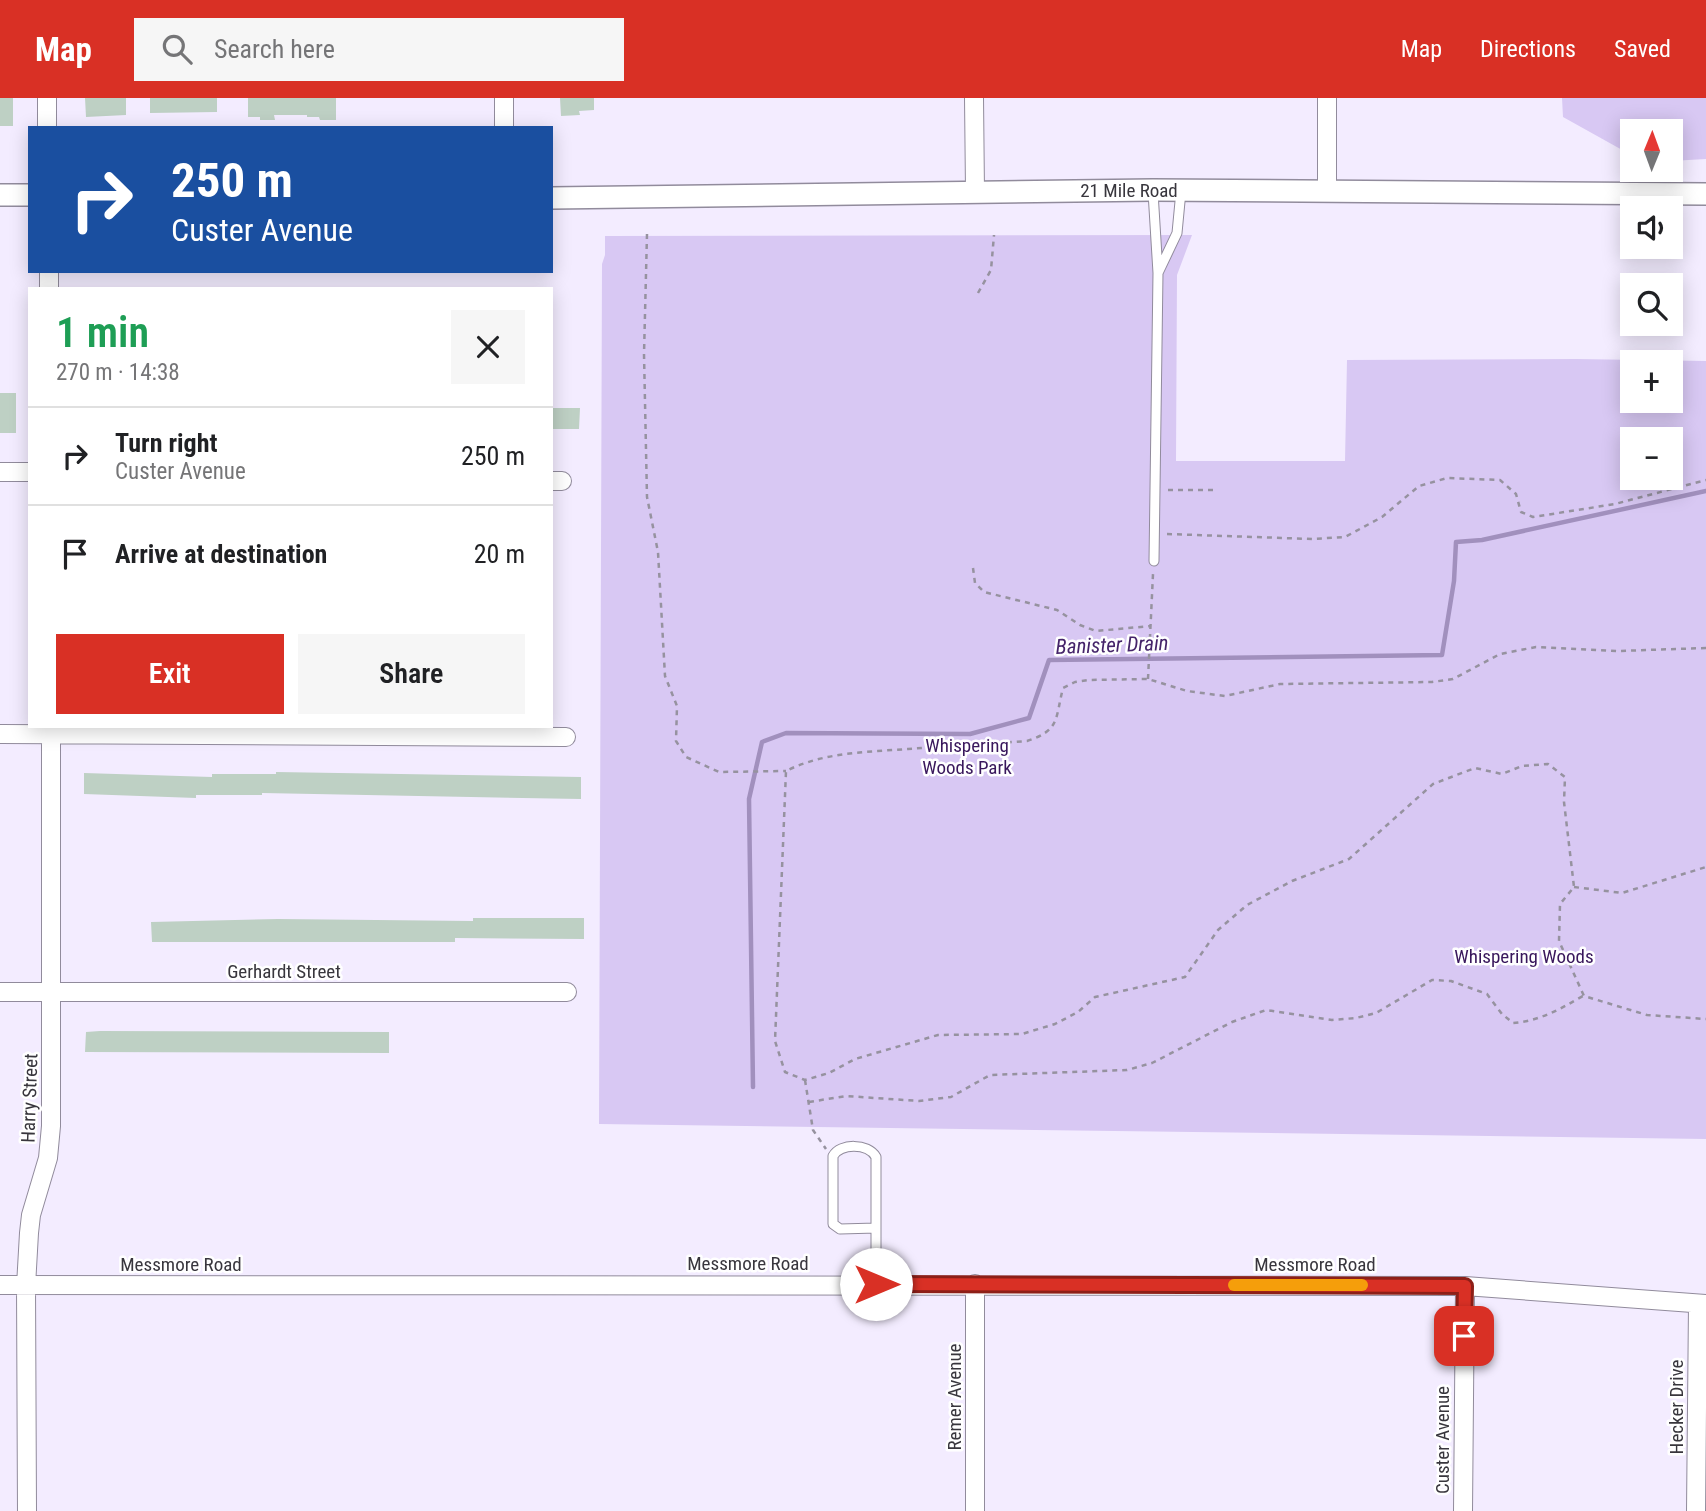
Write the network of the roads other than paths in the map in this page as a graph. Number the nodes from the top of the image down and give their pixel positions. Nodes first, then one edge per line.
1 (47, 98) edge
2 (504, 98) edge
3 (974, 98) edge
4 (1326, 98) edge
5 (47, 126) edge
6 (504, 126) edge
7 (1153, 190) junction
8 (1181, 190) junction
9 (975, 191) junction
10 (1327, 191) junction
11 (1706, 194) edge
12 (0, 195) edge
13 (28, 195) edge
14 (553, 198) edge
15 (1158, 273) junction
16 (0, 472) edge
17 (28, 472) edge
18 (1154, 561) road end
19 (51, 730) edge
20 (0, 734) edge
21 (566, 737) dead end
22 (0, 992) edge
23 (52, 992) junction
24 (567, 992) dead end
25 (876, 1228) junction
26 (876, 1284) junction
27 (975, 1284) junction
28 (0, 1285) edge
29 (26, 1286) junction
30 (1465, 1286) junction
31 (1702, 1304) edge
32 (27, 1511) edge
33 (975, 1511) edge
34 (1463, 1511) edge
35 (1696, 1511) edge

1 - 5 street
2 - 6 street
3 - 9 street
4 - 10 street
7 - 8 street, 21 Mile Road
7 - 9 street, 21 Mile Road
7 - 15 lane
8 - 10 street, 21 Mile Road
8 - 15 lane
9 - 14 street, 21 Mile Road
10 - 11 street, 21 Mile Road
12 - 13 street
15 - 18 lane
16 - 17 street
19 - 20 street
19 - 21 street
19 - 23 street, Harry Street
22 - 23 street, Gerhardt Street
23 - 24 street, Gerhardt Street
23 - 29 street, Harry Street
25 - 25 lane
25 - 26 lane
26 - 27 street, Messmore Road
26 - 29 street, Messmore Road
27 - 30 street, Messmore Road
27 - 33 street, Remer Avenue
28 - 29 street, Messmore Road
29 - 32 street, Harry Street
30 - 31 street, Messmore Road
30 - 34 street, Custer Avenue
31 - 35 street, Hecker Drive

